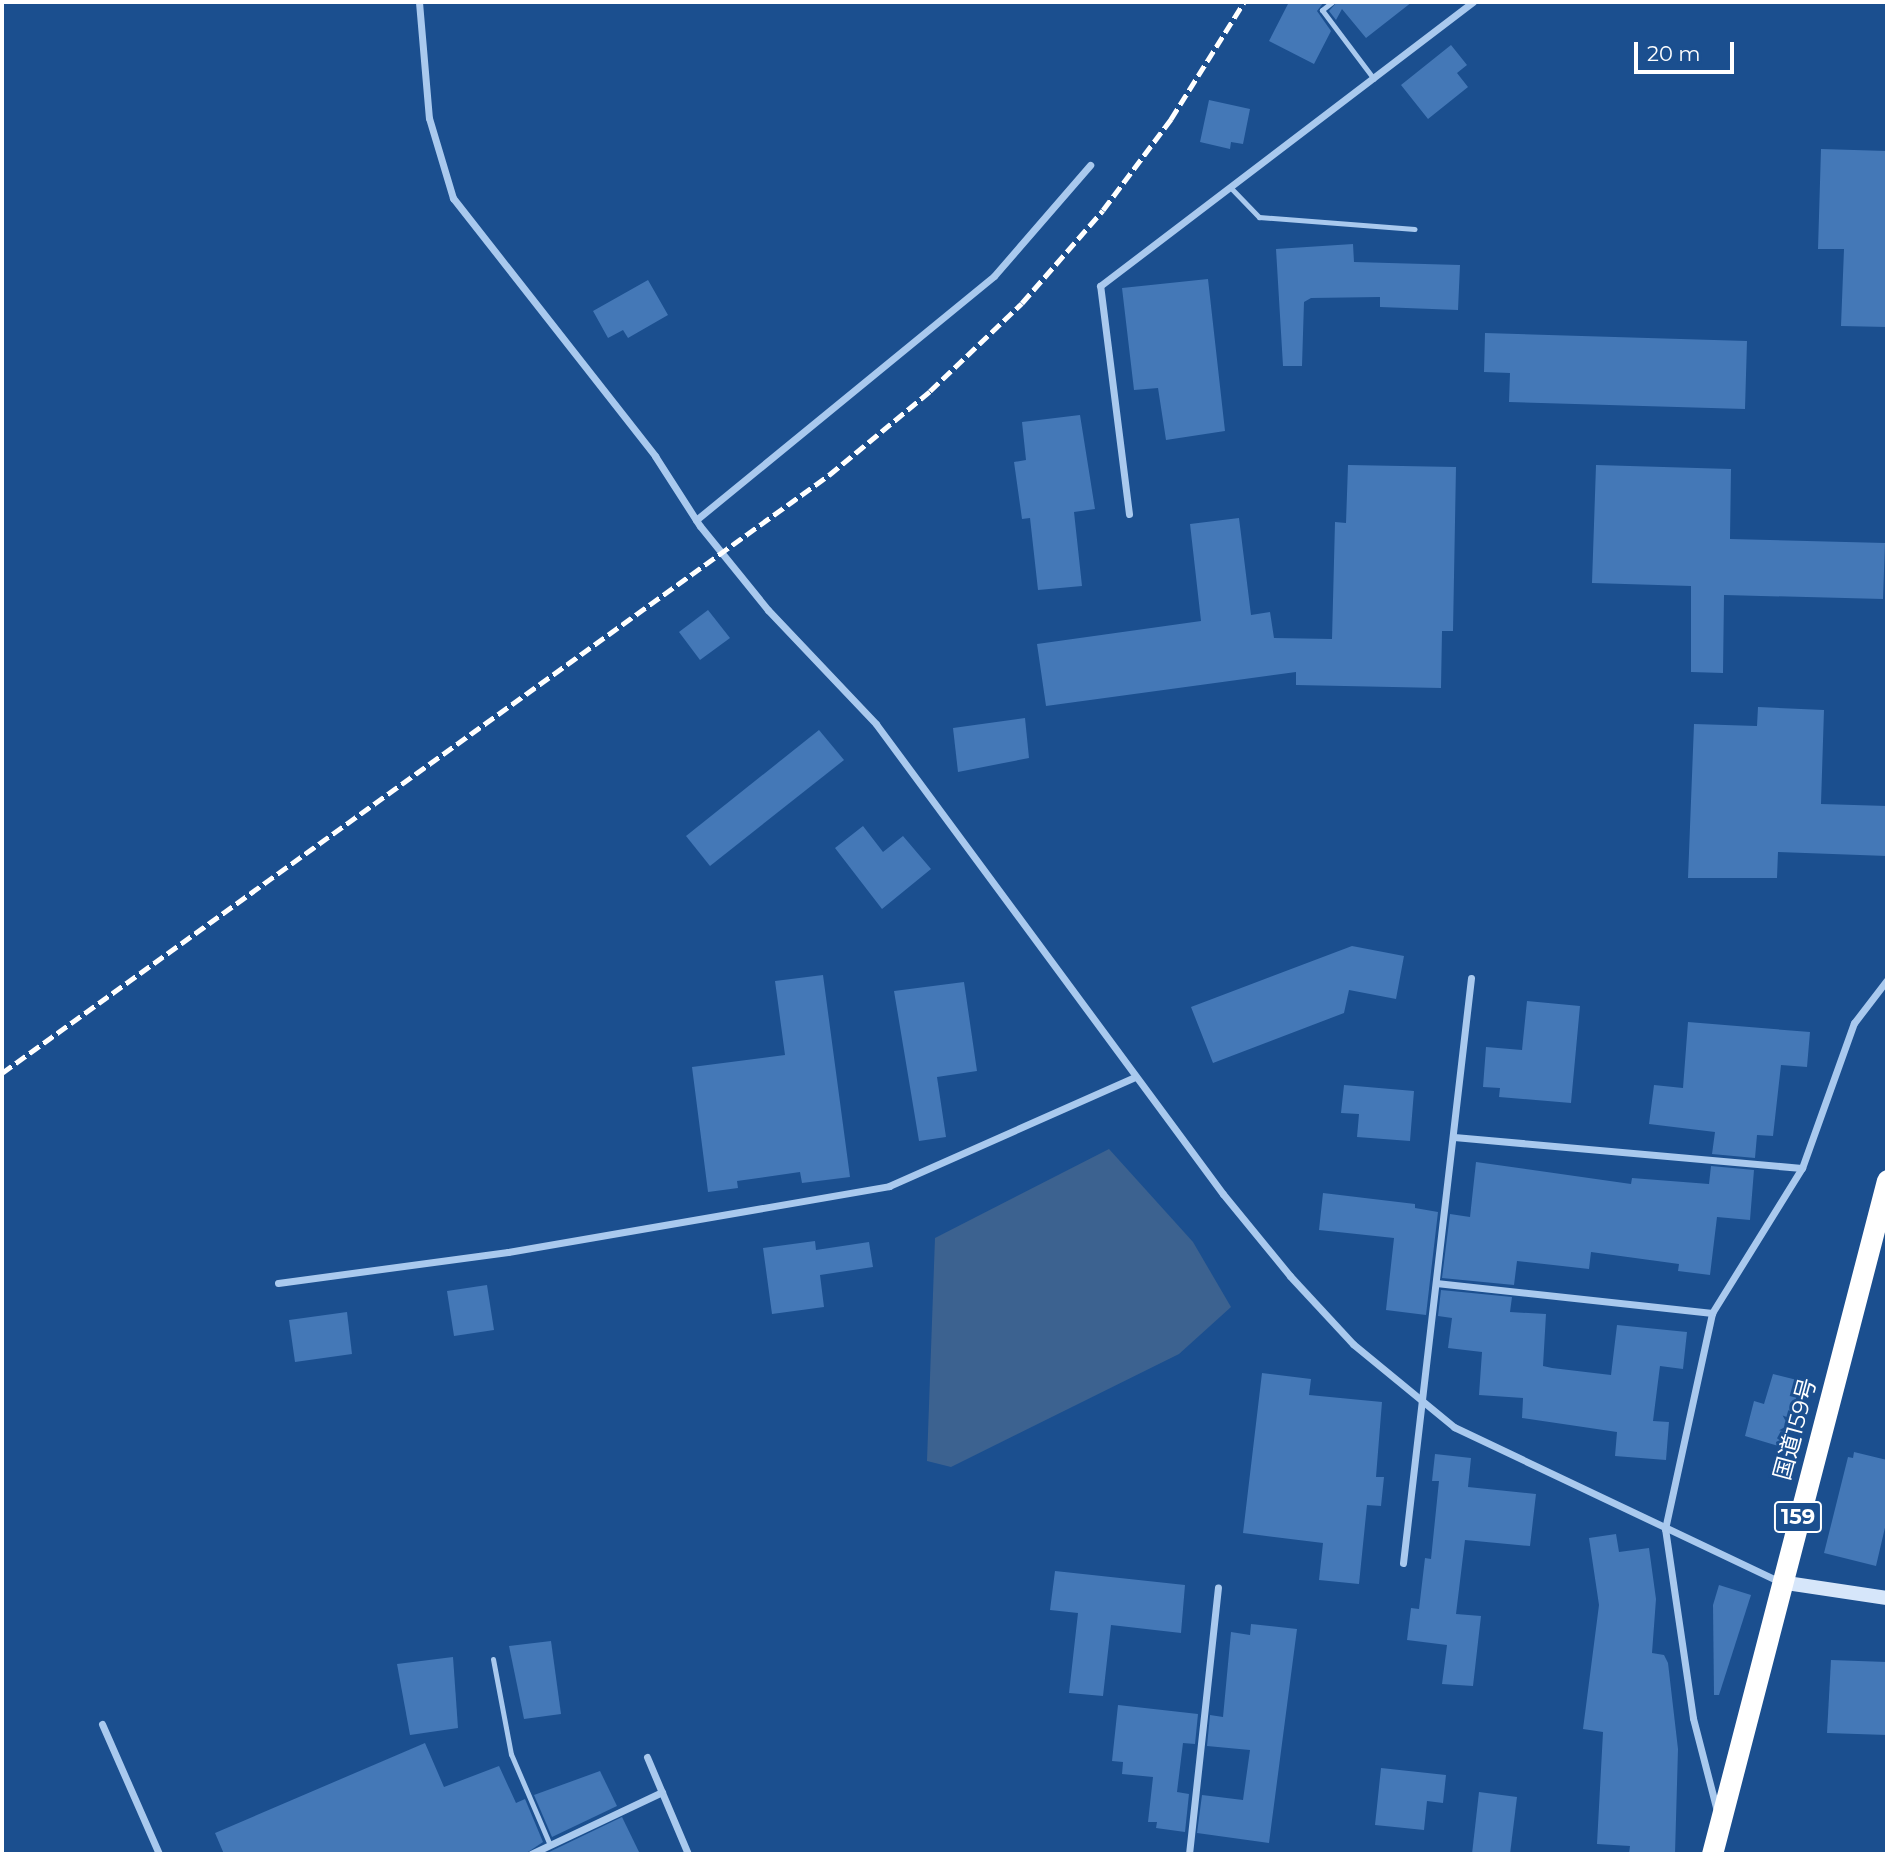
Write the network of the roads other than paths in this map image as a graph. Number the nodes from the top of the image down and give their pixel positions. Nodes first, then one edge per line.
1 (419, 2) edge
2 (1332, 2) edge
3 (1473, 2) edge
4 (1374, 79) junction
5 (1090, 165) dead end
6 (1230, 187) junction
7 (1415, 229) dead end
8 (1129, 514) dead end
9 (696, 520) junction
10 (1471, 978) dead end
11 (1887, 979) edge
12 (1135, 1077) junction
13 (1454, 1137) junction
14 (1802, 1168) junction
15 (1887, 1180) edge
16 (1881, 1237) edge
17 (278, 1283) dead end
18 (1436, 1283) junction
19 (1712, 1313) junction
20 (1422, 1400) junction
21 (1665, 1528) junction
22 (1403, 1563) dead end
23 (1780, 1582) junction
24 (1218, 1588) dead end
25 (1887, 1598) edge
26 (493, 1659) dead end
27 (102, 1724) dead end
28 (647, 1756) dead end
29 (662, 1793) junction
30 (1720, 1822) junction
31 (550, 1845) junction
32 (159, 1854) edge
33 (531, 1854) edge
34 (688, 1854) edge
35 (1189, 1854) edge
36 (1712, 1854) edge

1 - 9 street
2 - 4 lane
3 - 4 street
4 - 6 street
5 - 9 street
6 - 7 lane
6 - 8 street
9 - 12 street
10 - 13 street
11 - 14 street
12 - 17 street
12 - 20 street
13 - 14 street
13 - 18 street
14 - 19 street
15 - 16 highway, 国道159号 / 159
16 - 23 highway, 国道159号 / 159
18 - 19 street
18 - 20 street
19 - 21 street
20 - 21 street
20 - 22 street
21 - 23 street
21 - 30 street
23 - 25 main road
23 - 30 highway, 国道159号 / 159
24 - 35 street
26 - 31 lane
27 - 32 street
28 - 29 street
29 - 31 street
29 - 34 street
30 - 36 highway, 国道159号 / 159
31 - 33 street

